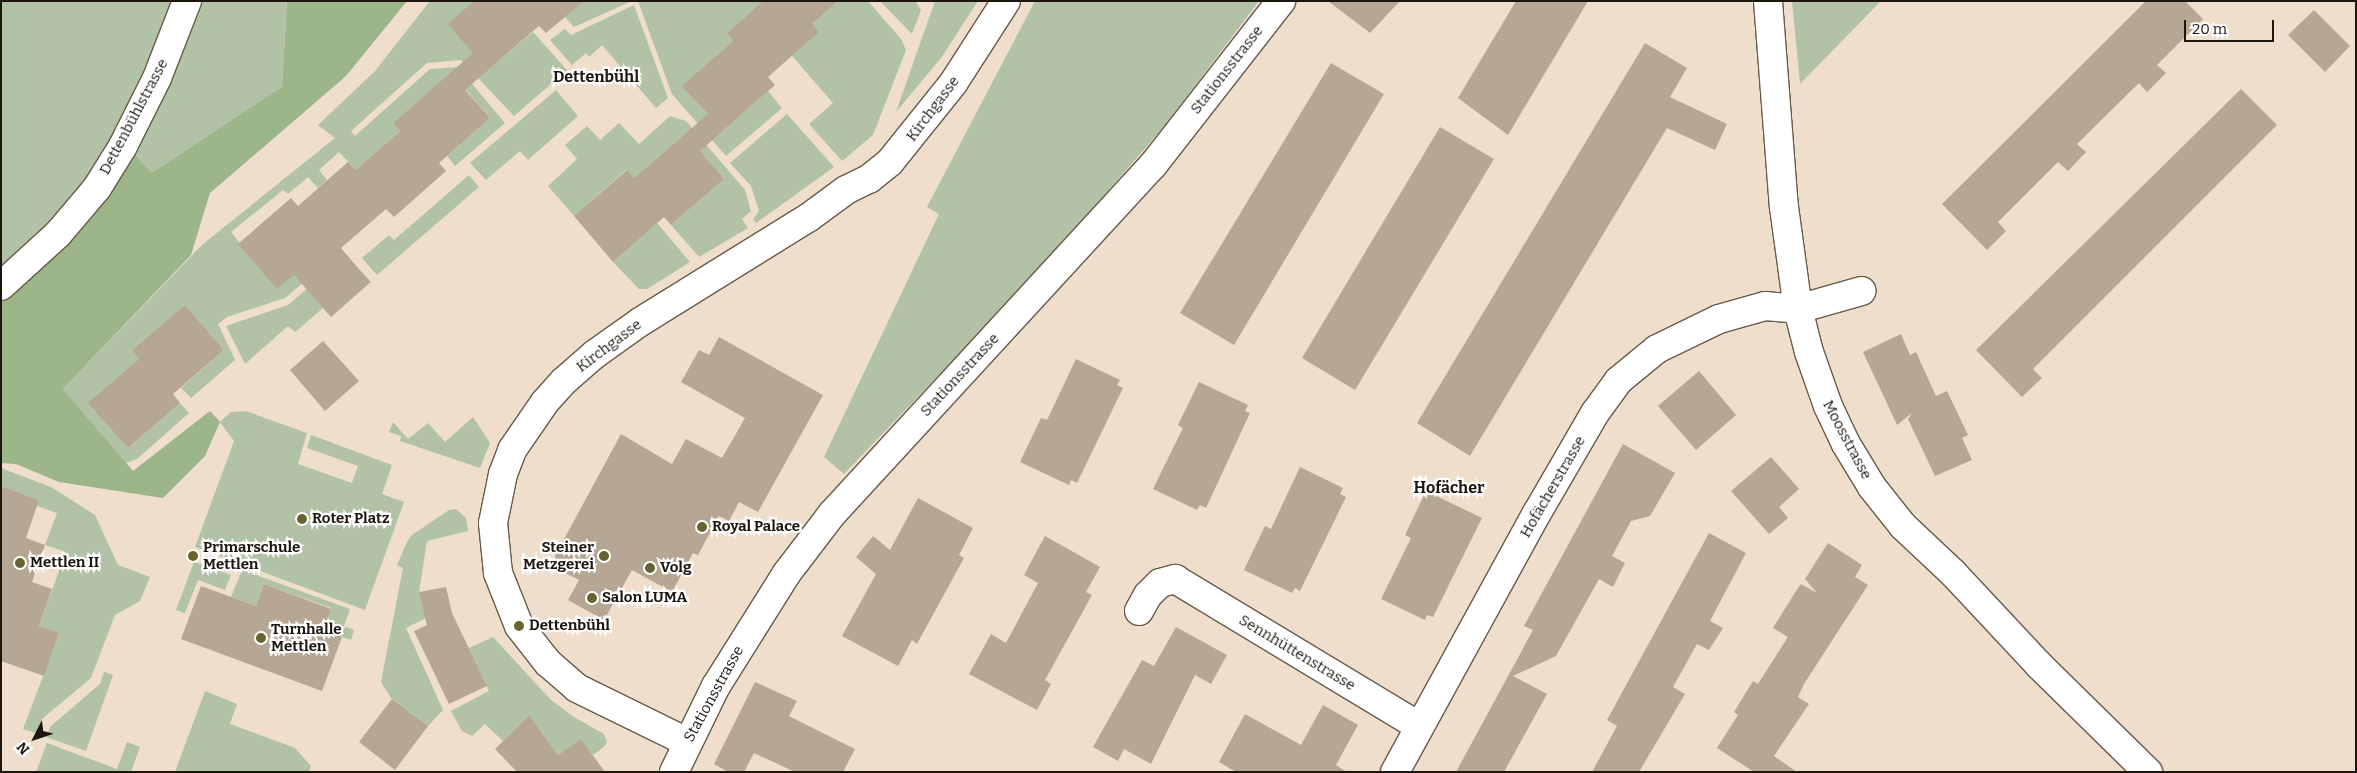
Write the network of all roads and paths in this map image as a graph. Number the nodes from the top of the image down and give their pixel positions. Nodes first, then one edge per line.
1 (187, 1) edge
2 (1006, 1) edge
3 (1281, 1) edge
4 (1768, 1) edge
5 (1, 286) edge
6 (1861, 292) dead end
7 (1798, 309) junction
8 (1139, 611) dead end
9 (1419, 726) junction
10 (687, 742) junction
11 (674, 772) edge
12 (1396, 772) edge
13 (2148, 772) edge

1 - 5 street, Dettenbühlstrasse
2 - 10 street, Kirchgasse
3 - 10 street, Stationsstrasse
4 - 7 street, Moosstrasse
6 - 7 street
7 - 9 street, Hofächerstrasse
7 - 13 street, Moosstrasse
8 - 9 street, Sennhüttenstrasse
9 - 12 street, Hofächerstrasse
10 - 11 street, Stationsstrasse

